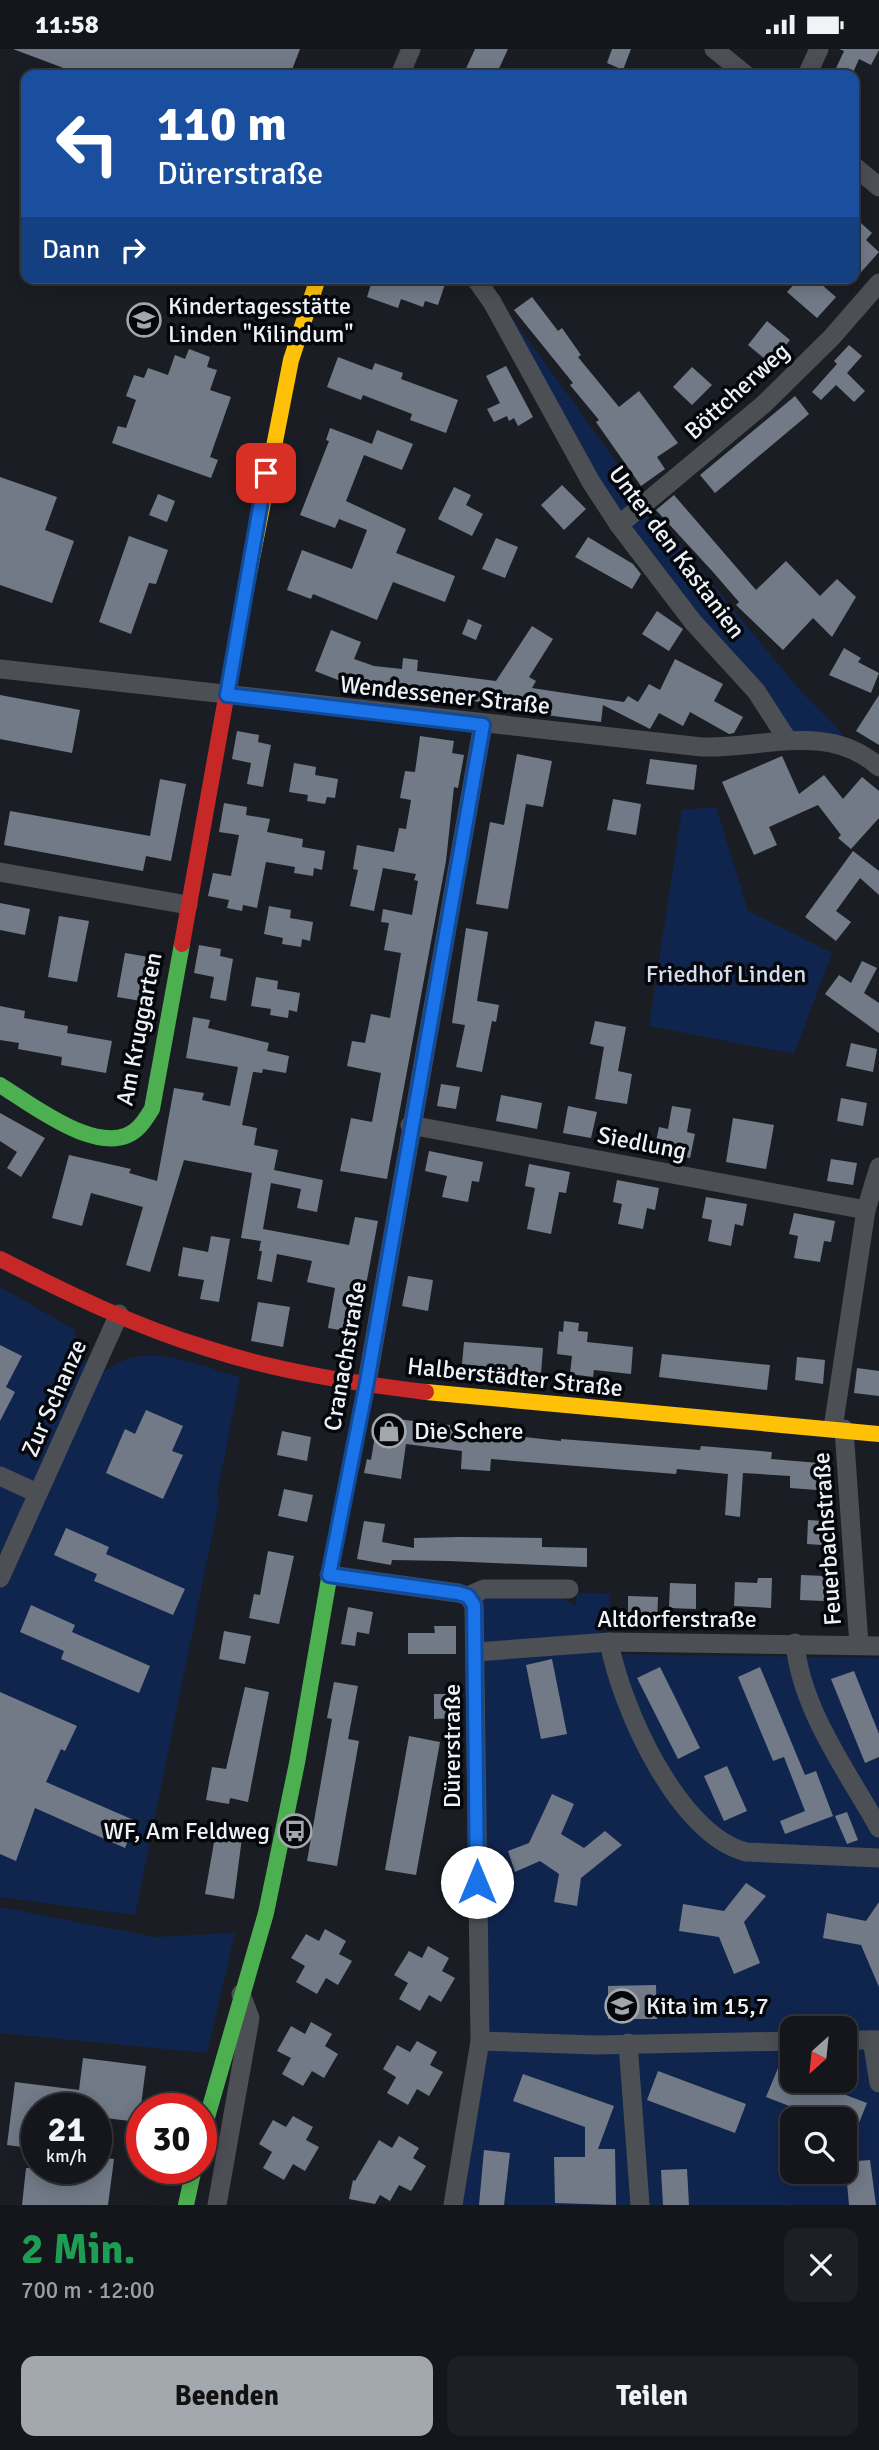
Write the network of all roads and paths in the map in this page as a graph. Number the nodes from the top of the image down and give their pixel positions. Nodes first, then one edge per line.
1 (411, 49) edge
2 (714, 49) edge
3 (820, 49) edge
4 (402, 70) edge
5 (740, 70) edge
6 (810, 70) edge
7 (859, 170) edge
8 (879, 187) edge
9 (879, 283) edge
10 (316, 284) edge
11 (479, 284) edge
12 (619, 525) junction
13 (0, 669) edge
14 (227, 695) junction
15 (483, 725) junction
16 (787, 739) junction
17 (879, 767) edge
18 (0, 872) edge
19 (188, 905) junction
20 (0, 1085) edge
21 (410, 1125) junction
22 (878, 1176) edge
23 (871, 1207) edge
24 (0, 1259) edge
25 (119, 1314) junction
26 (367, 1382) junction
27 (838, 1429) junction
28 (879, 1434) edge
29 (0, 1476) edge
30 (37, 1493) junction
31 (329, 1575) junction
32 (0, 1578) edge
33 (569, 1588) dead end
34 (468, 1596) junction
35 (609, 1641) junction
36 (795, 1643) junction
37 (859, 1645) junction
38 (879, 1646) edge
39 (477, 1652) junction
40 (879, 1828) edge
41 (879, 1858) edge
42 (241, 1994) junction
43 (875, 2040) edge
44 (480, 2041) junction
45 (780, 2041) edge
46 (628, 2043) junction
47 (879, 2083) edge
48 (214, 2093) edge
49 (191, 2184) edge
50 (186, 2205) edge
51 (217, 2205) edge
52 (453, 2205) edge
53 (640, 2205) edge

1 - 4 street
2 - 5 street
3 - 6 street
7 - 8 street
9 - 12 street, Böttcherweg
10 - 14 street, Am Kruggarten
11 - 12 street, Unter den Kastanien
12 - 16 street, Unter den Kastanien
13 - 14 street, Wendessener Straße
14 - 15 street, Wendessener Straße
14 - 19 street, Am Kruggarten
15 - 16 street, Wendessener Straße
15 - 21 street, Cranachstraße
16 - 17 street, Wendessener Straße
18 - 19 street
19 - 20 street, Am Kruggarten
21 - 23 street, Siedlung
21 - 26 street, Cranachstraße
22 - 23 street
23 - 27 street
24 - 25 street, Halberstädter Straße
25 - 26 street, Halberstädter Straße
25 - 30 street, Zur Schanze
26 - 27 street, Halberstädter Straße
26 - 31 street, Cranachstraße
27 - 28 street, Halberstädter Straße
27 - 37 street, Feuerbachstraße
29 - 30 street
30 - 32 street, Zur Schanze
31 - 34 street
31 - 42 street, Cranachstraße
33 - 34 street, Altdorferstraße
34 - 39 street, Dürerstraße
35 - 36 street, Altdorferstraße
35 - 39 street, Altdorferstraße
35 - 41 street
36 - 37 street, Altdorferstraße
36 - 40 street
37 - 38 street, Altdorferstraße
39 - 44 street, Dürerstraße
42 - 48 street, Cranachstraße
42 - 51 street, Cranachstraße
43 - 47 street
44 - 46 street
44 - 52 street, Dürerstraße
45 - 46 street
46 - 53 street
49 - 50 street

